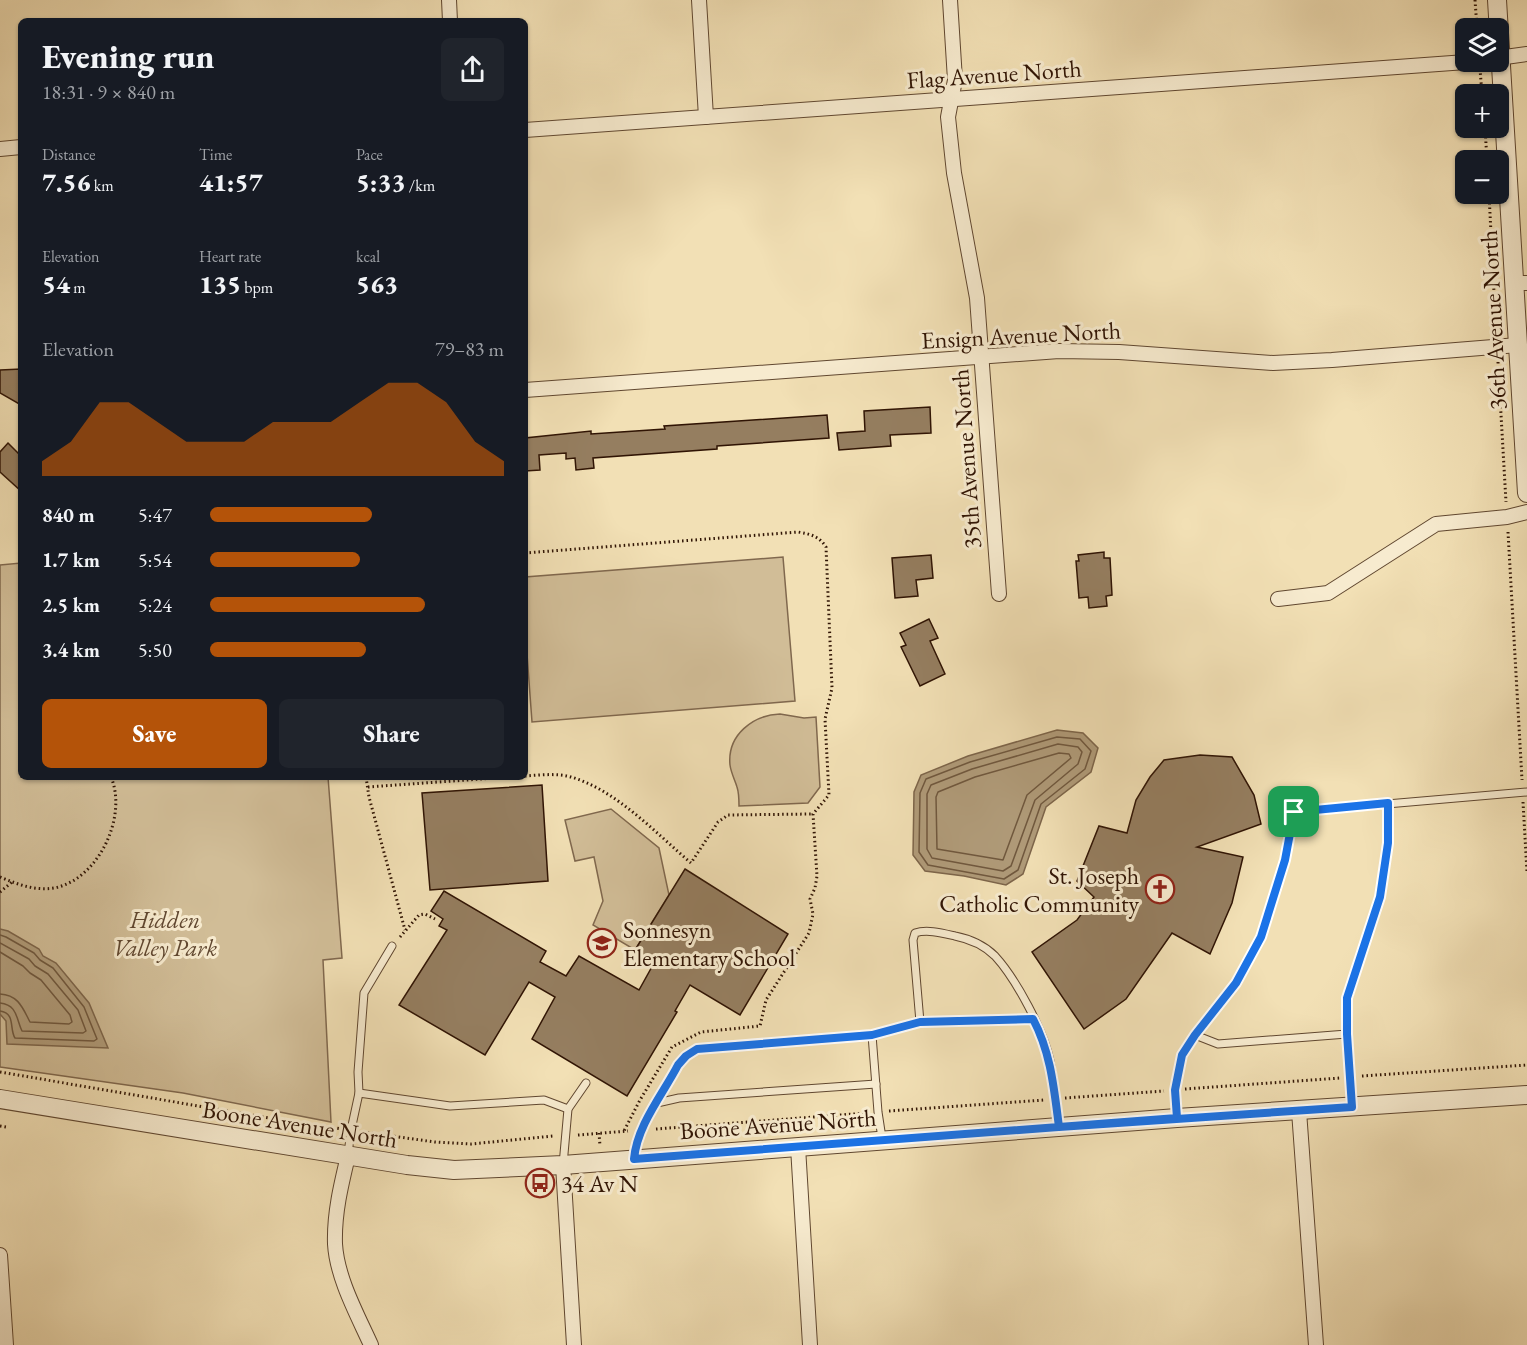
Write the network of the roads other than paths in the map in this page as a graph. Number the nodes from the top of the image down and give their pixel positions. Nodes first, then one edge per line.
1 (449, 0) edge
2 (699, 0) edge
3 (950, 0) edge
4 (1497, 0) edge
5 (450, 18) edge
6 (1498, 18) edge
7 (1527, 54) edge
8 (1509, 57) edge
9 (1455, 63) edge
10 (1501, 72) edge
11 (952, 100) junction
12 (706, 117) junction
13 (528, 129) edge
14 (18, 147) edge
15 (0, 148) edge
16 (1521, 283) edge
17 (1518, 345) junction
18 (981, 358) junction
19 (528, 390) edge
20 (1527, 493) edge
21 (1527, 512) edge
22 (999, 594) dead end
23 (1278, 599) dead end
24 (1527, 792) edge
25 (1388, 803) junction
26 (392, 946) road end
27 (1033, 1019) junction
28 (920, 1022) junction
29 (1347, 1034) junction
30 (872, 1035) junction
31 (1195, 1035) junction
32 (586, 1083) dead end
33 (876, 1084) junction
34 (359, 1093) junction
35 (1527, 1095) edge
36 (0, 1099) edge
37 (657, 1103) junction
38 (1352, 1107) junction
39 (568, 1109) junction
40 (1299, 1111) junction
41 (1177, 1118) junction
42 (1059, 1127) junction
43 (883, 1141) junction
44 (798, 1147) junction
45 (348, 1156) junction
46 (634, 1159) junction
47 (563, 1165) junction
48 (0, 1255) edge
49 (6, 1345) edge
50 (371, 1345) edge
51 (574, 1345) edge
52 (810, 1345) edge
53 (1316, 1345) edge

1 - 5 street
2 - 12 street
3 - 11 street, 35th Avenue North
4 - 6 street, 36th Avenue North
7 - 8 street
9 - 11 street, Flag Avenue North
10 - 16 street, 36th Avenue North
11 - 12 street, Flag Avenue North
11 - 18 street, 35th Avenue North
12 - 13 street, Flag Avenue North
14 - 15 street
16 - 17 street, 36th Avenue North
17 - 18 street, Ensign Avenue North
17 - 20 street, 36th Avenue North
18 - 19 street, Ensign Avenue North
18 - 22 street, 35th Avenue North
21 - 23 street
24 - 25 lane
25 - 29 lane
25 - 31 lane
26 - 34 lane
27 - 28 lane
27 - 28 lane
27 - 42 lane
28 - 30 lane
29 - 31 lane
29 - 38 lane
30 - 33 lane
30 - 37 lane
31 - 41 lane
32 - 39 lane
33 - 37 lane
33 - 43 lane
34 - 39 lane
34 - 45 lane
35 - 38 street, Boone Avenue North
36 - 45 street, Boone Avenue North
37 - 46 lane
38 - 40 street, Boone Avenue North
39 - 47 lane
40 - 41 street, Boone Avenue North
40 - 53 street
41 - 42 street, Boone Avenue North
42 - 43 street, Boone Avenue North
43 - 44 street, Boone Avenue North
44 - 46 street, Boone Avenue North
44 - 52 street
45 - 47 street, Boone Avenue North
45 - 50 street
46 - 47 street, Boone Avenue North
47 - 51 street
48 - 49 street

